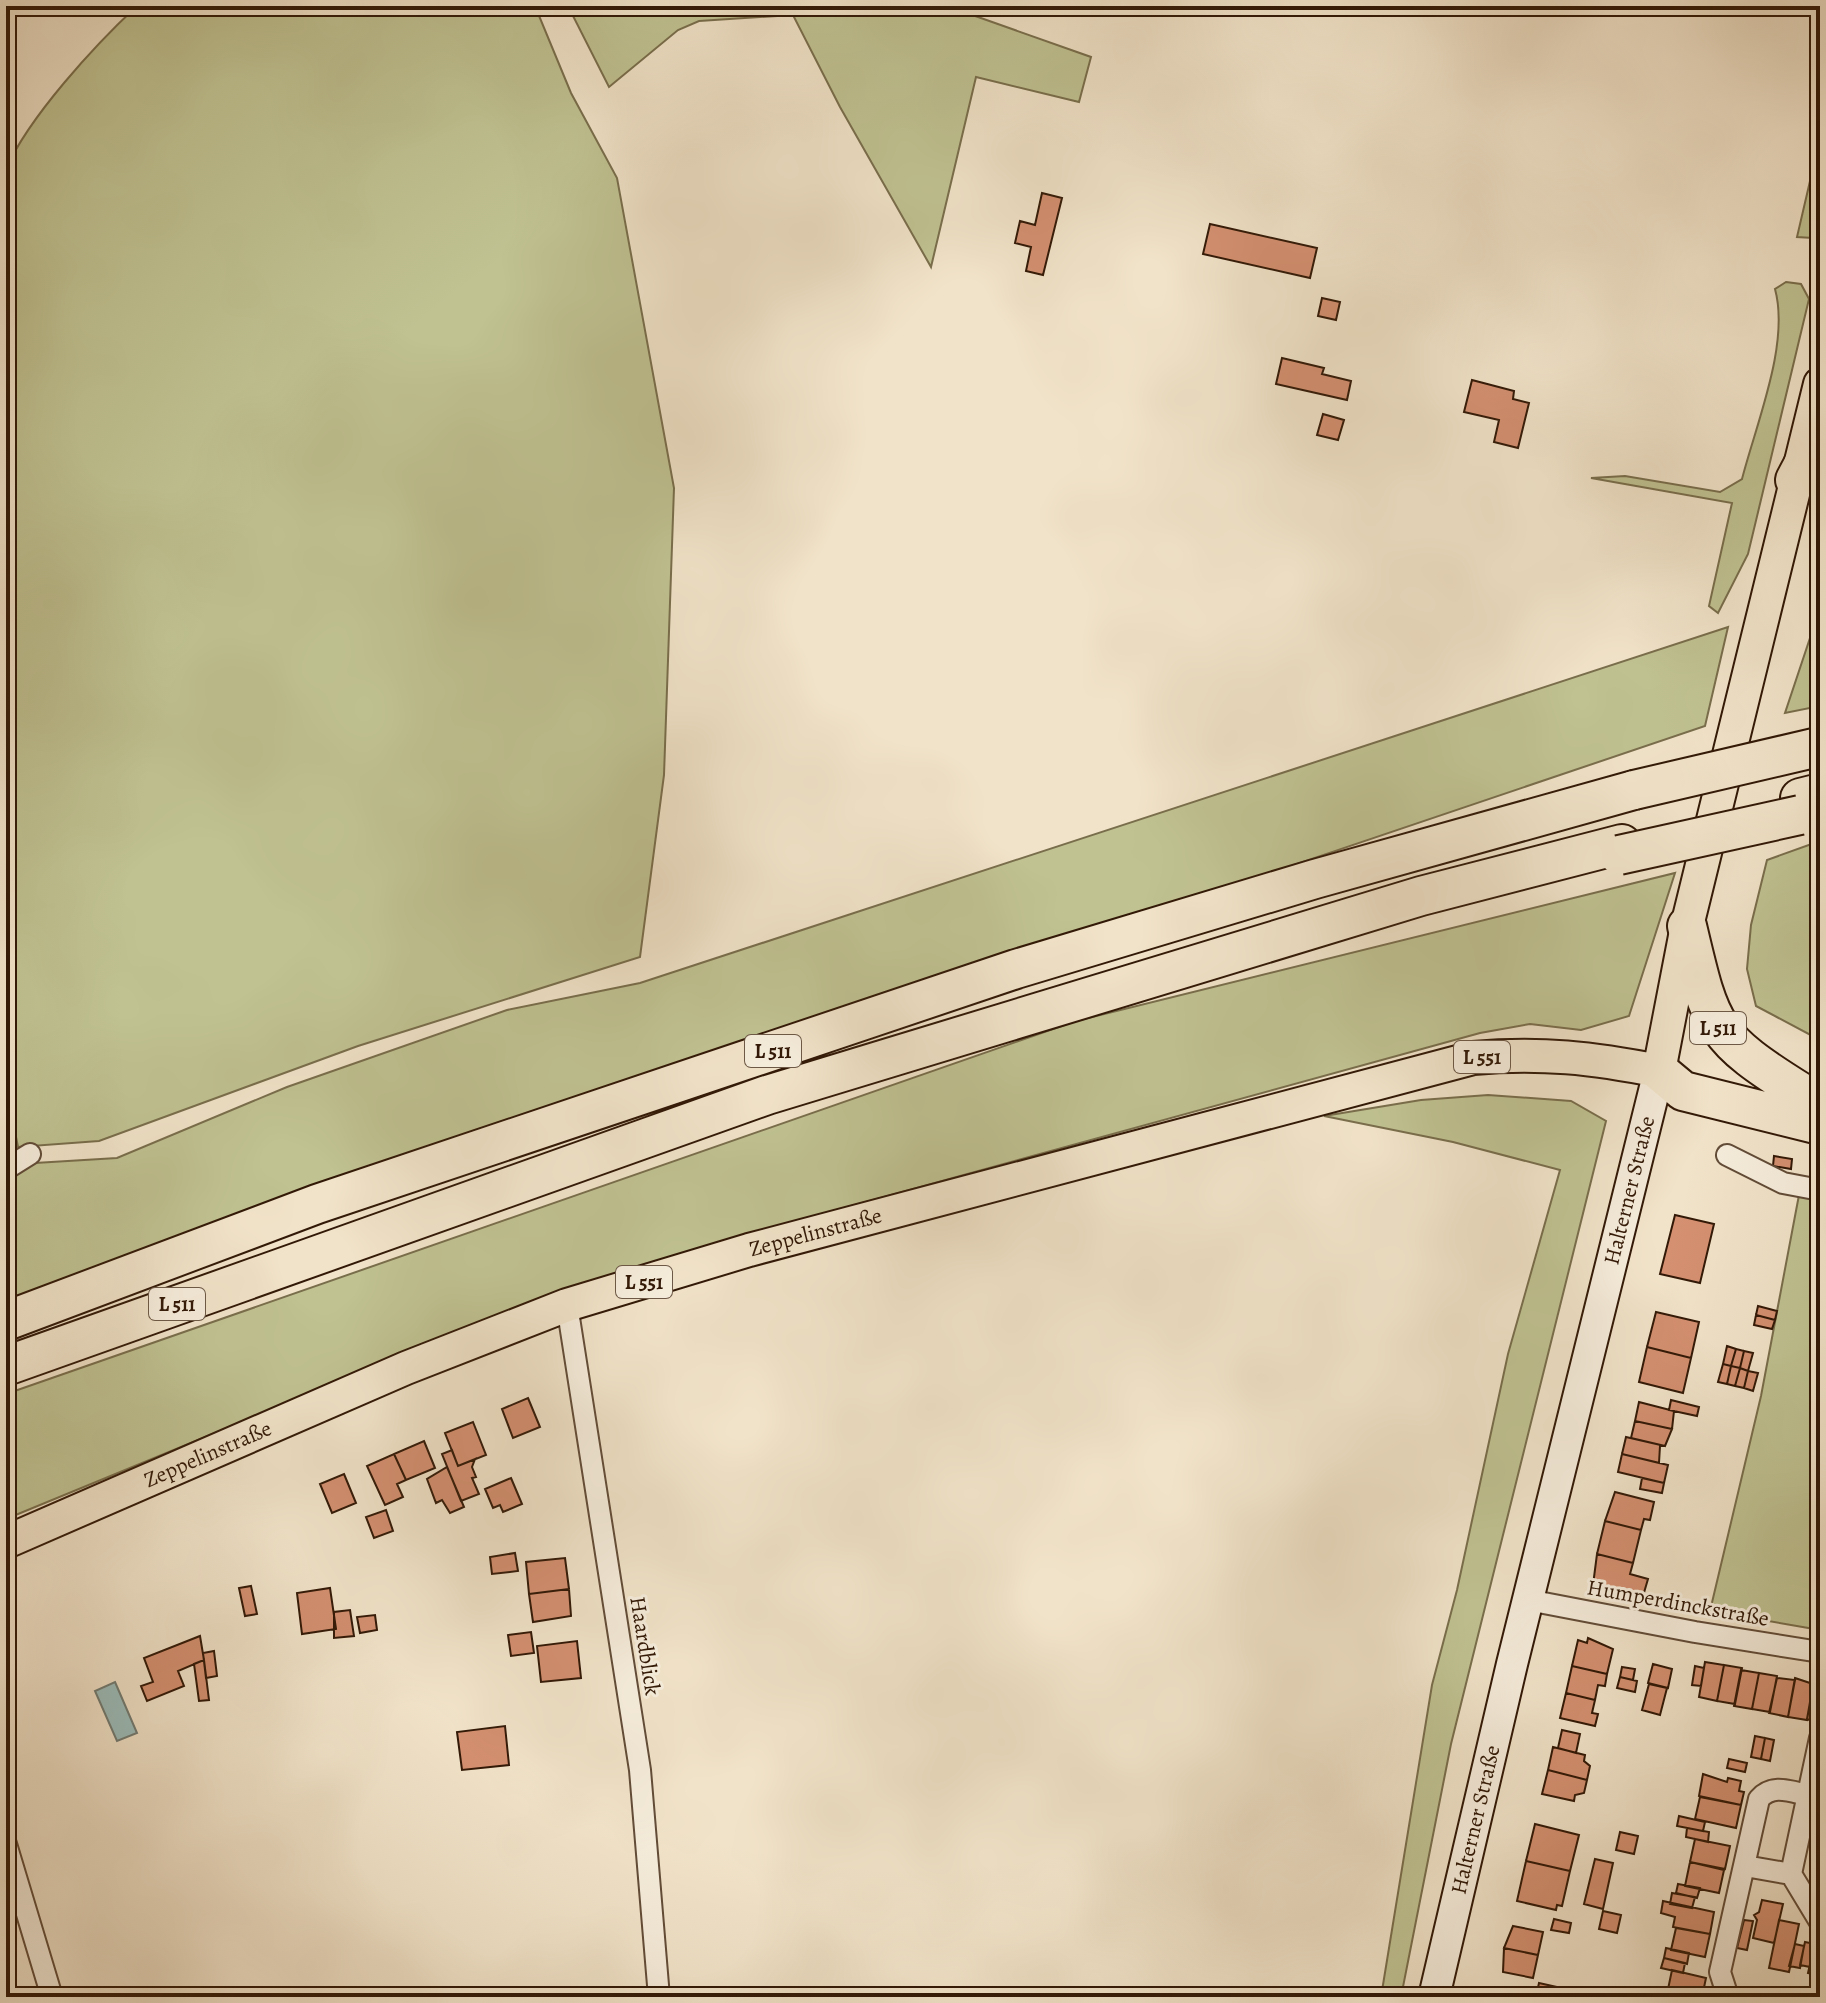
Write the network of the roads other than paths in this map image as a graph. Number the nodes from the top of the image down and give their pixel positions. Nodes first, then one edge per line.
1 (1820, 384) edge
2 (1820, 433) edge
3 (1795, 480) junction
4 (1817, 748) edge
5 (1810, 804) edge
6 (1687, 926) junction
7 (1659, 1071) junction
8 (1814, 1105) edge
9 (30, 1154) dead end
10 (1727, 1155) dead end
11 (6, 1169) edge
12 (1820, 1190) edge
13 (567, 1305) junction
14 (6, 1321) edge
15 (6, 1366) edge
16 (6, 1542) edge
17 (1528, 1600) junction
18 (1820, 1652) edge
19 (1820, 1738) edge
20 (1812, 1791) edge
21 (6, 1844) edge
22 (1745, 1866) junction
23 (1791, 1874) junction
24 (1820, 1922) edge
25 (52, 1997) edge
26 (659, 1997) edge
27 (1434, 1997) edge
28 (1728, 1997) edge

1 - 3 main road, Halterner Straße
2 - 3 highway
3 - 6 main road, Halterner Straße
4 - 14 highway, L 511, bridge
5 - 15 highway, L 511
6 - 7 main road, Halterner Straße
6 - 8 highway, L 511
7 - 8 highway, L 511
7 - 13 main road, Zeppelinstraße / L 551
7 - 17 main road, Halterner Straße
9 - 11 street
10 - 12 street
13 - 16 main road, Zeppelinstraße / L 551
13 - 26 street, Haardblick
17 - 18 street, Humperdinckstraße
17 - 27 main road, Halterner Straße
19 - 20 street
20 - 22 street
20 - 23 street
21 - 25 street
22 - 23 street
22 - 28 street
23 - 24 street

